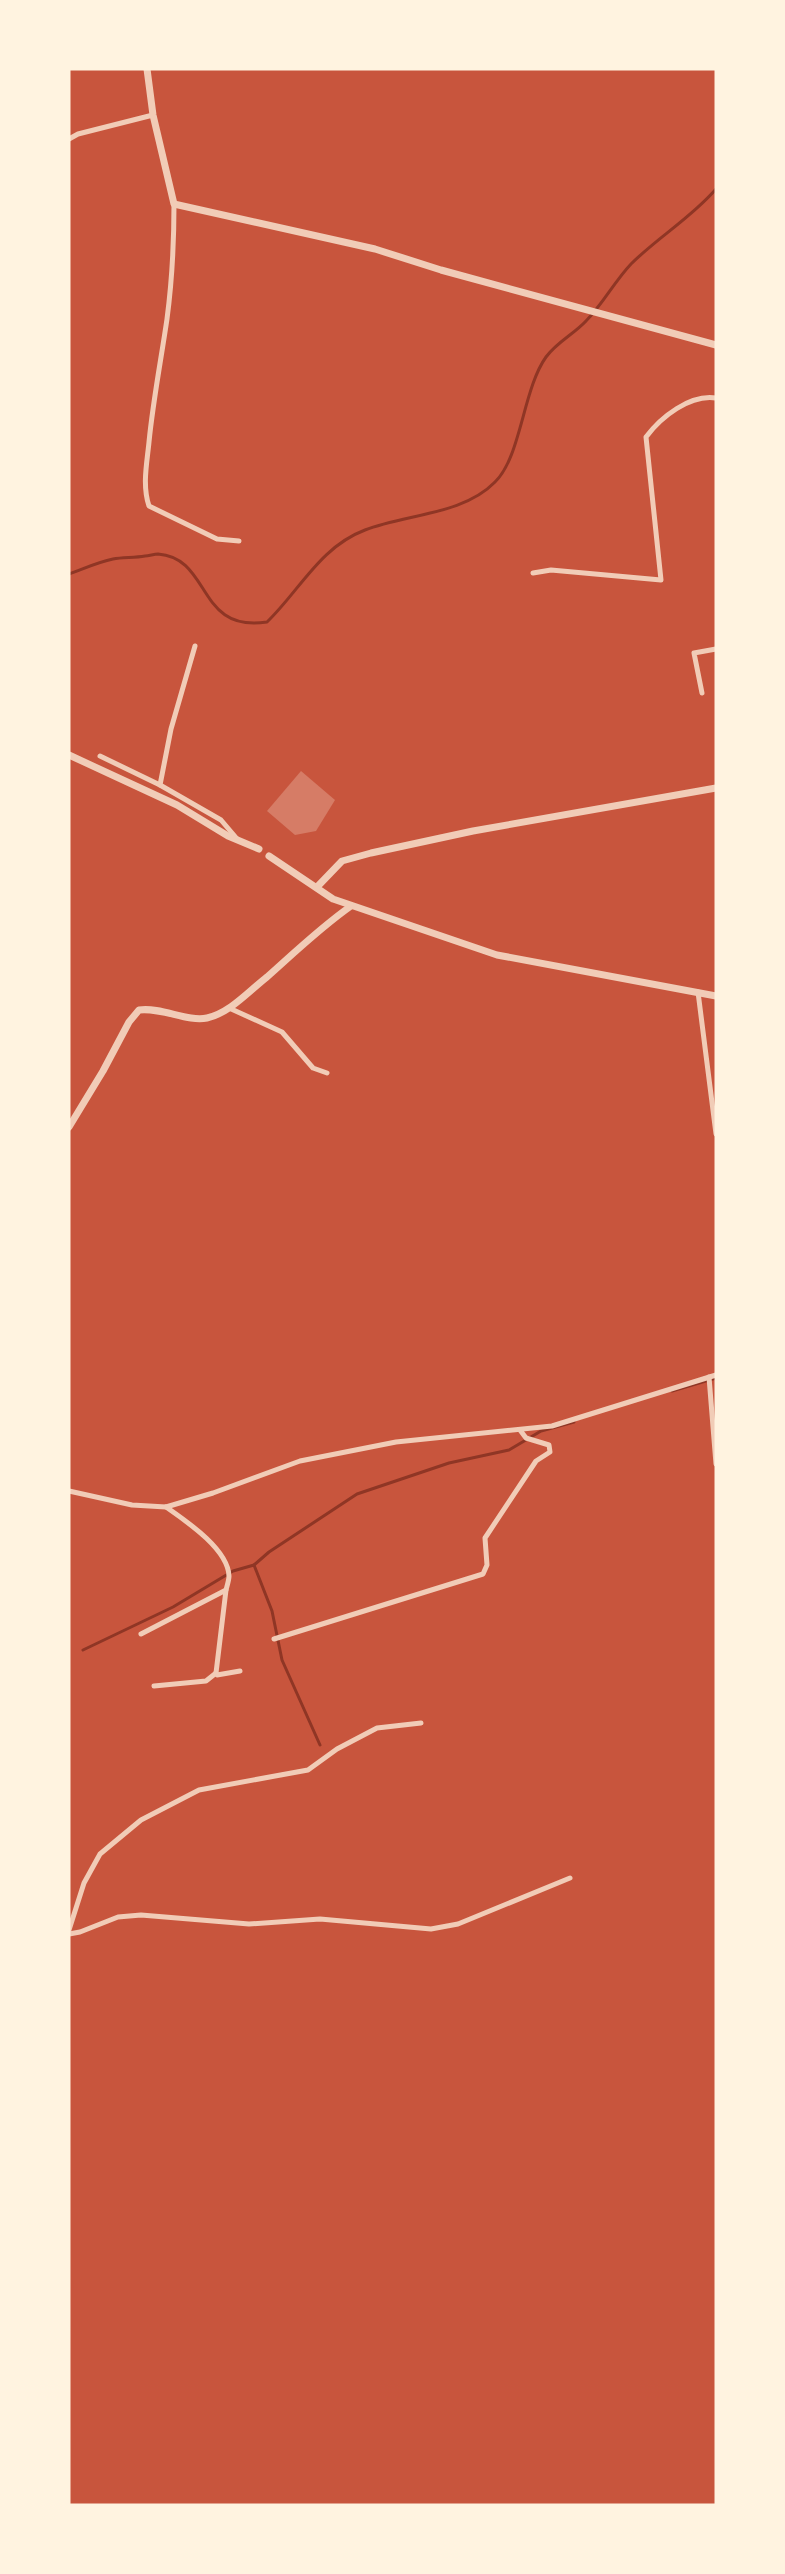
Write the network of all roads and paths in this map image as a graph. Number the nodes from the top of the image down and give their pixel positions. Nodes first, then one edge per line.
1 (147, 69) edge
2 (153, 116) junction
3 (69, 139) edge
4 (174, 204) junction
5 (716, 345) edge
6 (716, 398) edge
7 (239, 541) dead end
8 (533, 573) dead end
9 (195, 646) dead end
10 (716, 649) edge
11 (702, 693) dead end
12 (69, 754) edge
13 (100, 756) dead end
14 (159, 785) junction
15 (716, 788) edge
16 (238, 841) junction
17 (259, 849) dead end
18 (269, 856) dead end
19 (317, 887) junction
20 (351, 906) junction
21 (698, 992) junction
22 (716, 996) edge
23 (229, 1008) junction
24 (327, 1072) dead end
25 (69, 1127) edge
26 (716, 1134) edge
27 (716, 1375) edge
28 (709, 1380) junction
29 (520, 1430) junction
30 (716, 1464) edge
31 (69, 1491) edge
32 (166, 1507) junction
33 (226, 1590) junction
34 (141, 1634) dead end
35 (274, 1639) dead end
36 (240, 1671) dead end
37 (216, 1672) junction
38 (154, 1686) dead end
39 (421, 1723) dead end
40 (570, 1878) dead end
41 (69, 1932) edge

1 - 2 street
2 - 3 street
2 - 4 street
4 - 5 street
4 - 7 street
6 - 8 street
9 - 14 street
10 - 11 street
12 - 16 street
13 - 14 street
14 - 16 street
15 - 19 street
16 - 17 street
18 - 19 street
19 - 20 street
20 - 21 street
20 - 23 street
21 - 22 street
21 - 26 street
23 - 24 street
23 - 25 street
27 - 28 street
28 - 29 street
28 - 30 street
29 - 32 street
29 - 35 street
31 - 32 street
32 - 33 street
33 - 34 street
33 - 37 street
36 - 37 street
37 - 38 street
39 - 41 street
40 - 41 street

